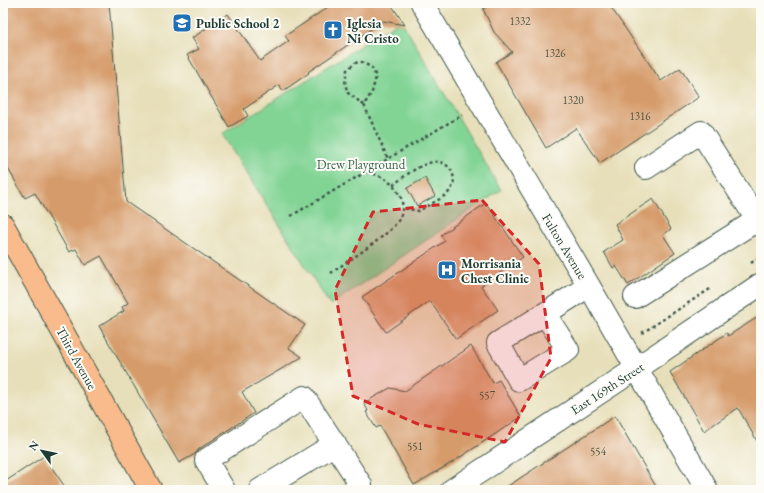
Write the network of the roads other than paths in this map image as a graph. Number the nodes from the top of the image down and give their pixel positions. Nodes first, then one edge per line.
1 (422, 3) edge
2 (646, 168) dead end
3 (759, 223) edge
4 (3, 225) edge
5 (761, 284) edge
6 (589, 286) junction
7 (635, 297) dead end
8 (545, 314) dead end
9 (637, 368) junction
10 (335, 444) junction
11 (151, 490) edge
12 (224, 490) edge
13 (260, 490) edge
14 (354, 490) edge
15 (452, 490) edge
16 (707, 490) edge

1 - 6 street, Fulton Avenue
2 - 3 street
3 - 7 street
4 - 11 main road, Third Avenue
5 - 9 street, East 169th Street
6 - 8 street
6 - 9 street, Fulton Avenue
9 - 15 street, East 169th Street
9 - 16 street, Fulton Avenue
10 - 12 street
10 - 13 street
10 - 14 street

